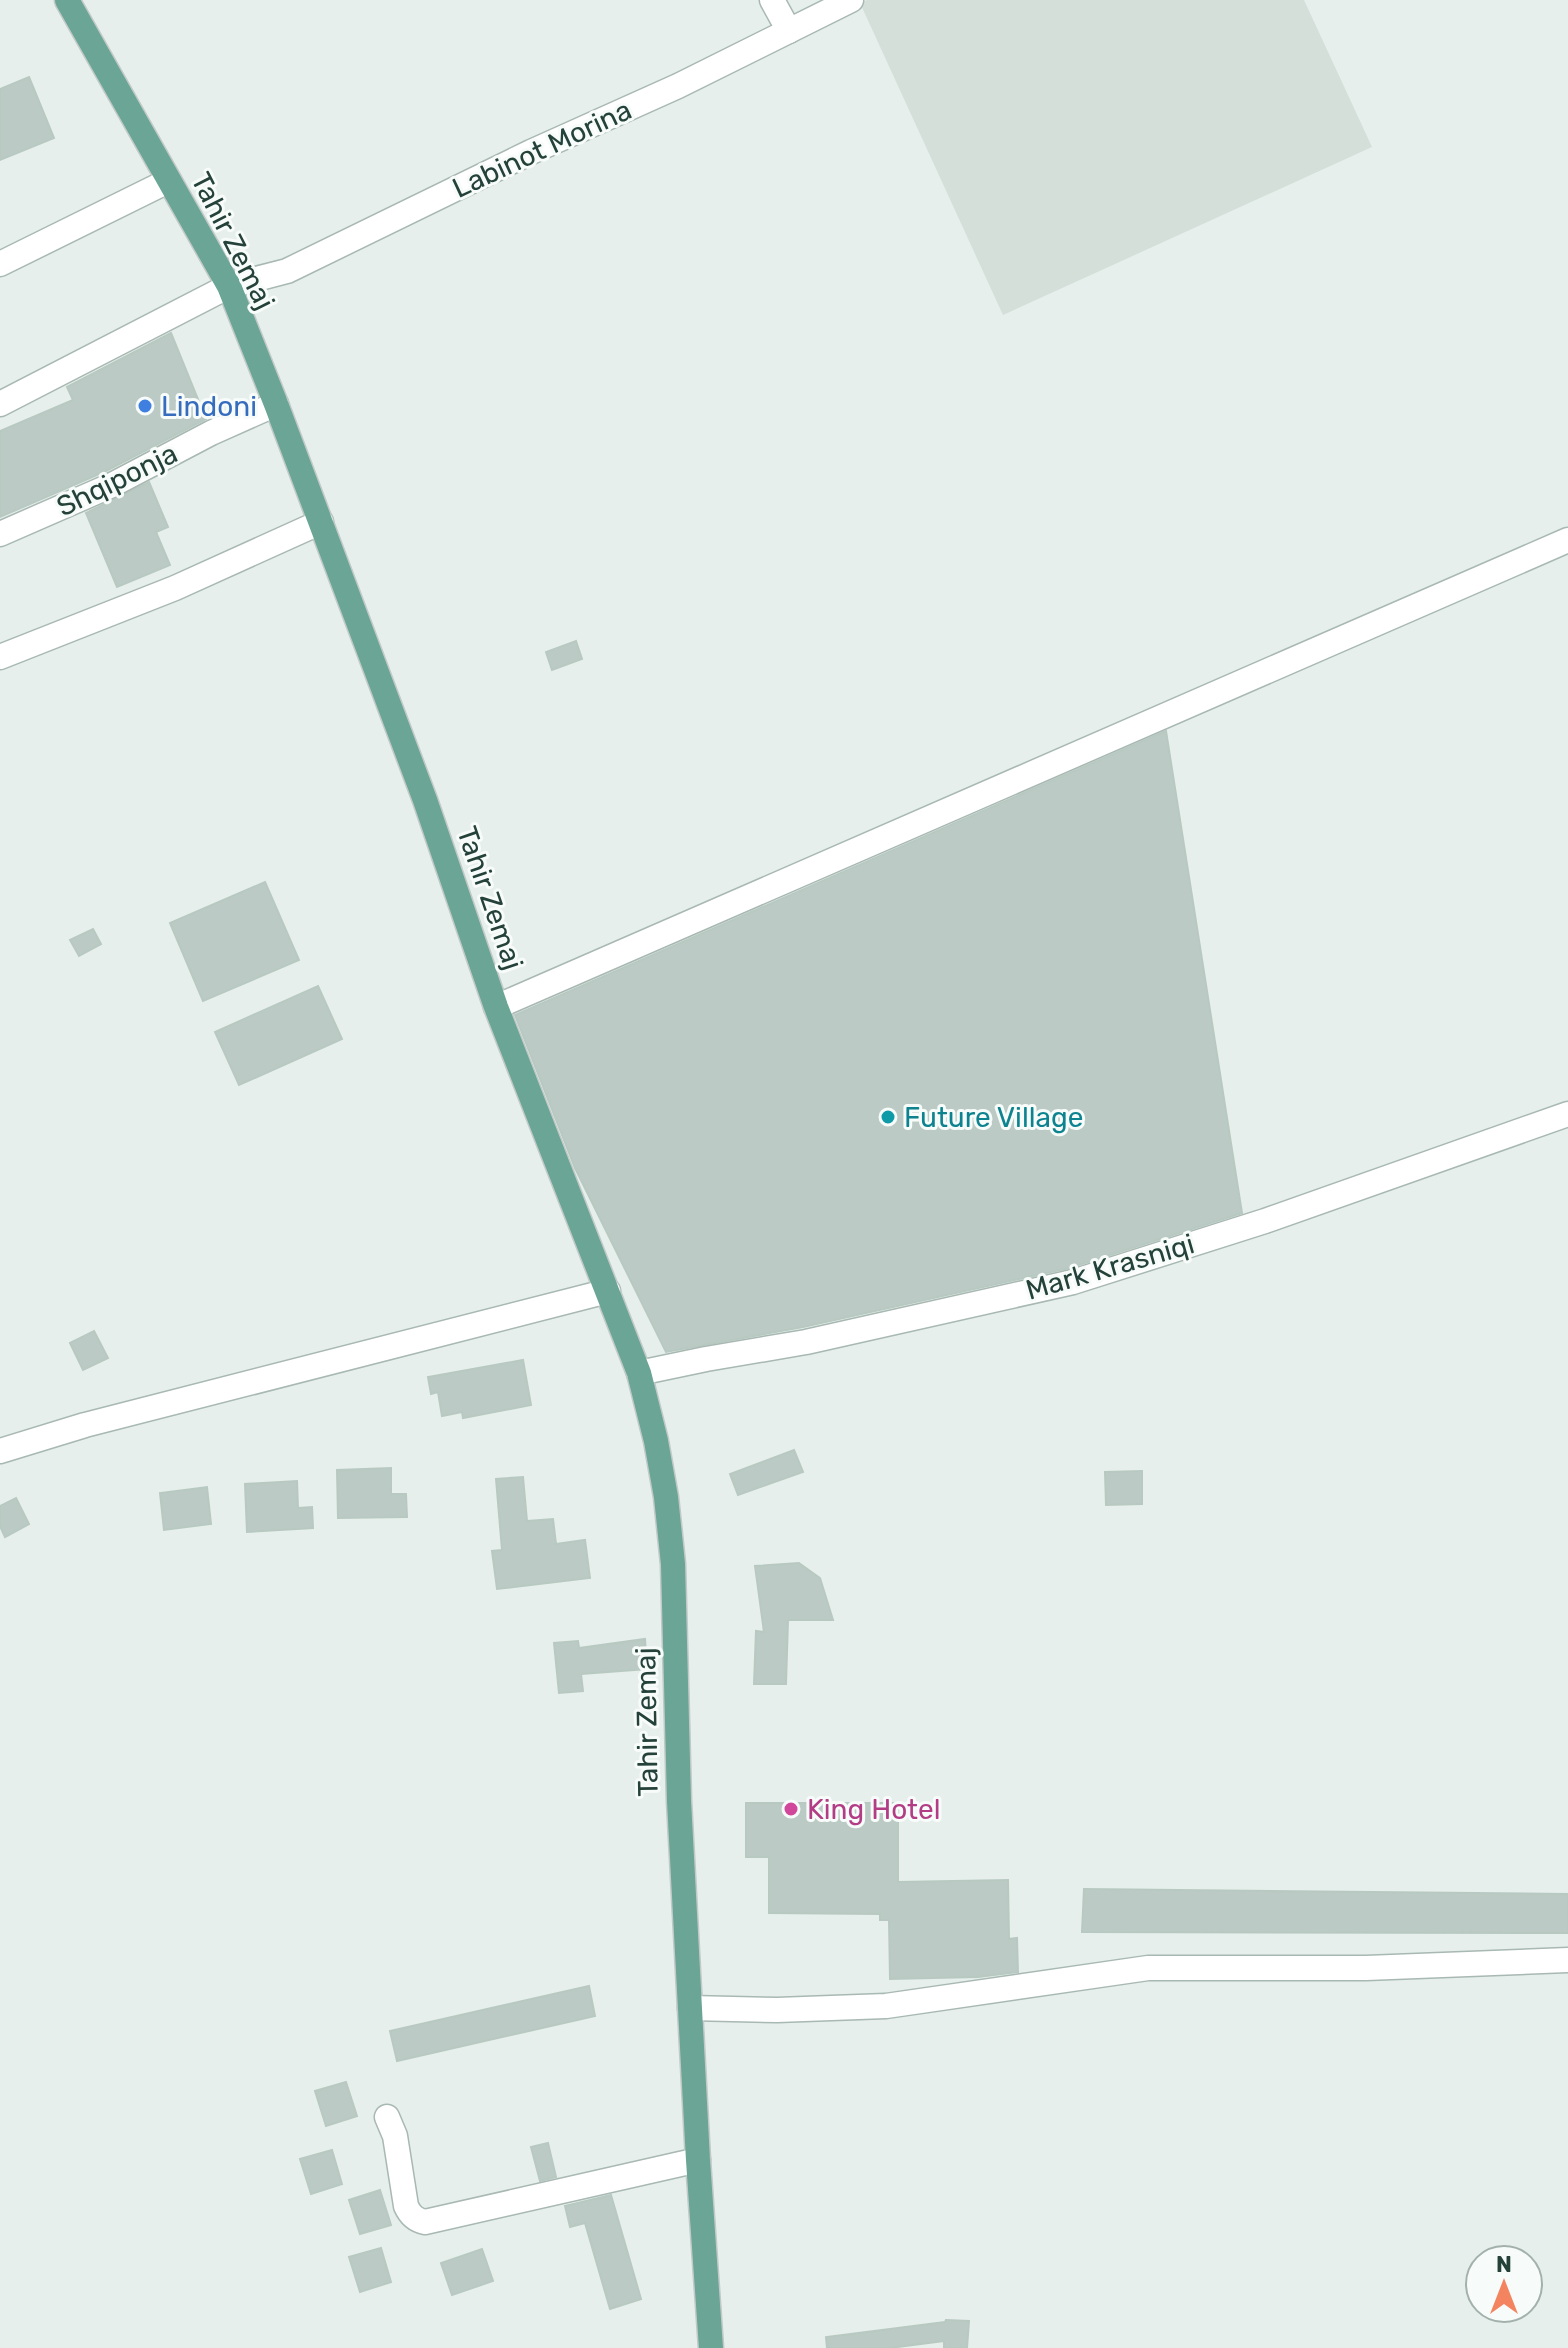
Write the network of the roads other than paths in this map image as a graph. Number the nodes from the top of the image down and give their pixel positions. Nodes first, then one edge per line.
1 (67, 0) edge
2 (772, 0) edge
3 (851, 0) edge
4 (789, 31) junction
5 (168, 181) junction
6 (0, 264) edge
7 (229, 286) junction
8 (0, 404) edge
9 (276, 404) junction
10 (321, 522) junction
11 (0, 534) edge
12 (1568, 540) edge
13 (0, 657) edge
14 (496, 1007) junction
15 (1568, 1114) edge
16 (608, 1291) junction
17 (639, 1373) junction
18 (0, 1451) edge
19 (1568, 1960) edge
20 (690, 2008) junction
21 (387, 2117) dead end
22 (698, 2160) junction
23 (711, 2348) edge

1 - 5 main road, Tahir Zemaj
2 - 4 street
3 - 4 street, Labinot Morina
4 - 7 street, Labinot Morina
5 - 6 street
5 - 7 main road, Tahir Zemaj
7 - 8 street, Labinot Morina
7 - 9 main road, Tahir Zemaj
9 - 10 main road, Tahir Zemaj
9 - 11 street, Shqiponja
10 - 13 street
10 - 14 main road, Tahir Zemaj
12 - 14 street
14 - 16 main road, Tahir Zemaj
15 - 17 street, Mark Krasniqi
16 - 17 main road, Tahir Zemaj
16 - 18 street
17 - 20 main road, Tahir Zemaj
19 - 20 street
20 - 22 main road, Tahir Zemaj
21 - 22 street
22 - 23 main road, Tahir Zemaj

